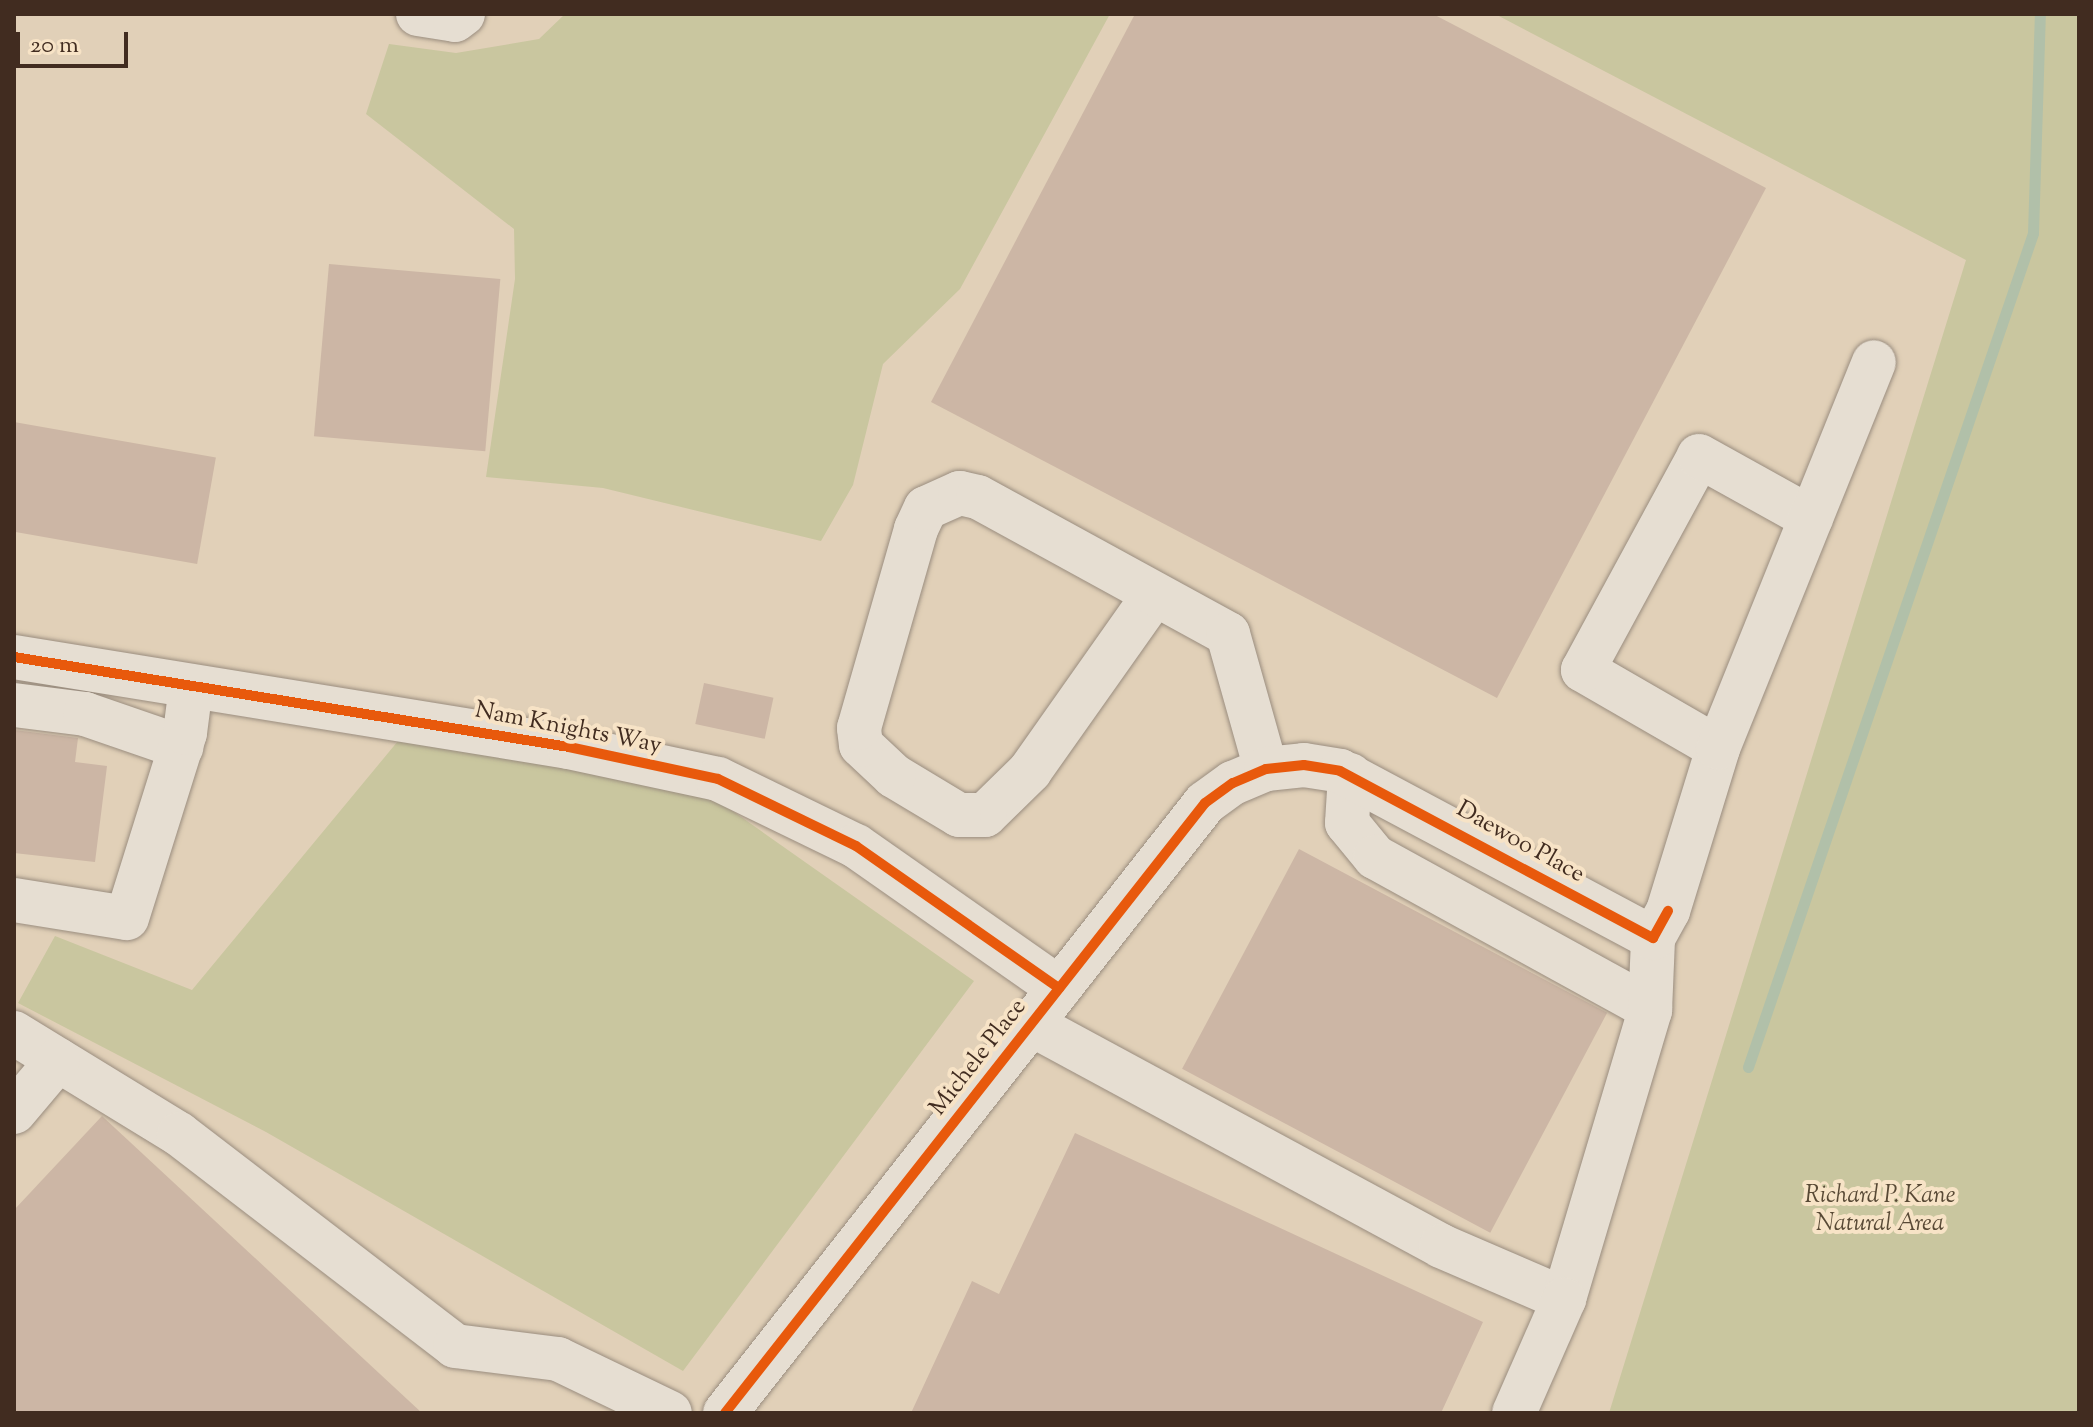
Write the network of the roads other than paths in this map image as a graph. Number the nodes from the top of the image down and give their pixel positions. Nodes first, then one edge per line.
1 (418, 14) edge
2 (463, 14) edge
3 (1874, 362) dead end
4 (1811, 518) junction
5 (1154, 595) junction
6 (14, 657) edge
7 (191, 686) junction
8 (14, 705) edge
9 (181, 747) junction
10 (1718, 748) junction
11 (1266, 769) junction
12 (1345, 773) junction
13 (14, 900) edge
14 (1660, 925) junction
15 (1059, 988) junction
16 (1650, 1008) junction
17 (1031, 1024) junction
18 (14, 1033) edge
19 (58, 1060) junction
20 (14, 1112) edge
21 (1564, 1299) junction
22 (670, 1413) edge
23 (725, 1413) edge
24 (1514, 1413) edge

1 - 2 street
3 - 4 street
4 - 10 street
4 - 10 street
5 - 5 street
5 - 11 street
6 - 7 street, Nam Knights Way
7 - 9 street
7 - 15 street, Nam Knights Way
8 - 9 street
9 - 13 street
10 - 14 street
11 - 12 street, Michele Place
11 - 15 street, Michele Place
12 - 14 street, Daewoo Place
12 - 16 street
14 - 16 street
15 - 17 street, Michele Place
16 - 21 street
17 - 21 street
17 - 23 street, Michele Place
18 - 19 street
19 - 20 street
19 - 22 street
21 - 24 street

